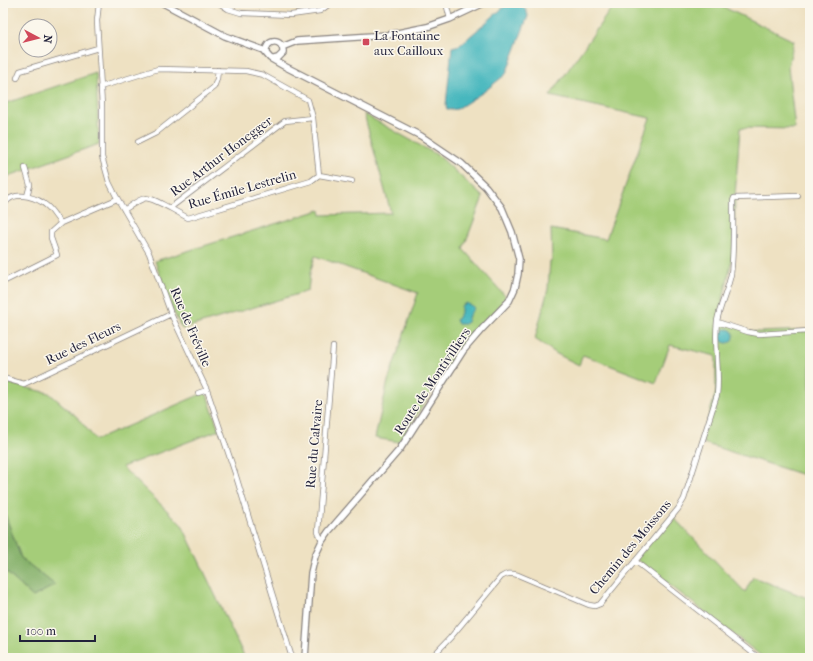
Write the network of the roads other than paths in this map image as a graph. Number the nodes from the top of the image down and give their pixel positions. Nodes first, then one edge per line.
1 (99, 3) edge
2 (163, 3) edge
3 (219, 3) edge
4 (331, 3) edge
5 (446, 3) edge
6 (484, 3) edge
7 (450, 19) junction
8 (239, 40) junction
9 (268, 44) junction
10 (282, 47) junction
11 (98, 48) junction
12 (266, 53) junction
13 (282, 54) junction
14 (274, 59) junction
15 (218, 70) junction
16 (295, 72) junction
17 (16, 78) dead end
18 (100, 87) junction
19 (313, 118) junction
20 (138, 142) dead end
21 (25, 168) dead end
22 (319, 175) junction
23 (352, 181) dead end
24 (27, 196) junction
25 (798, 196) dead end
26 (117, 199) junction
27 (3, 208) edge
28 (170, 208) junction
29 (124, 210) junction
30 (60, 224) junction
31 (3, 282) edge
32 (171, 314) junction
33 (718, 322) junction
34 (809, 331) edge
35 (333, 347) dead end
36 (3, 378) edge
37 (207, 390) junction
38 (198, 393) dead end
39 (322, 541) junction
40 (635, 561) junction
41 (292, 658) edge
42 (305, 658) edge
43 (431, 658) edge
44 (759, 658) edge

1 - 11 street, Rue de Fréville
2 - 8 street
3 - 4 street
5 - 7 street
6 - 7 street
7 - 10 street
8 - 9 street
8 - 12 street
9 - 10 street
9 - 12 street
10 - 13 street
11 - 17 street
11 - 18 street, Rue de Fréville
12 - 14 street
13 - 14 street
13 - 16 street, Route de Montivilliers
14 - 16 street, Route de Montivilliers
15 - 18 street
15 - 19 street
15 - 20 street
16 - 39 street, Route de Montivilliers
18 - 26 street, Rue de Fréville
19 - 22 street
19 - 28 street, Rue Arthur Honegger
21 - 24 street
22 - 23 street
22 - 28 street, Rue Émile Lestrelin
24 - 27 street
24 - 30 street
25 - 33 street, Chemin des Moissons
26 - 29 street, Rue de Fréville
26 - 30 street
28 - 29 street, Rue Arthur Honegger
29 - 32 street, Rue de Fréville
30 - 31 street
32 - 36 street, Rue des Fleurs
32 - 37 street, Rue de Fréville
33 - 34 street
33 - 40 street, Chemin des Moissons
35 - 39 street, Rue du Calvaire
37 - 38 street
37 - 41 street, Rue de Fréville
39 - 42 street, Route de Montivilliers
40 - 43 street, Chemin des Moissons
40 - 44 street

